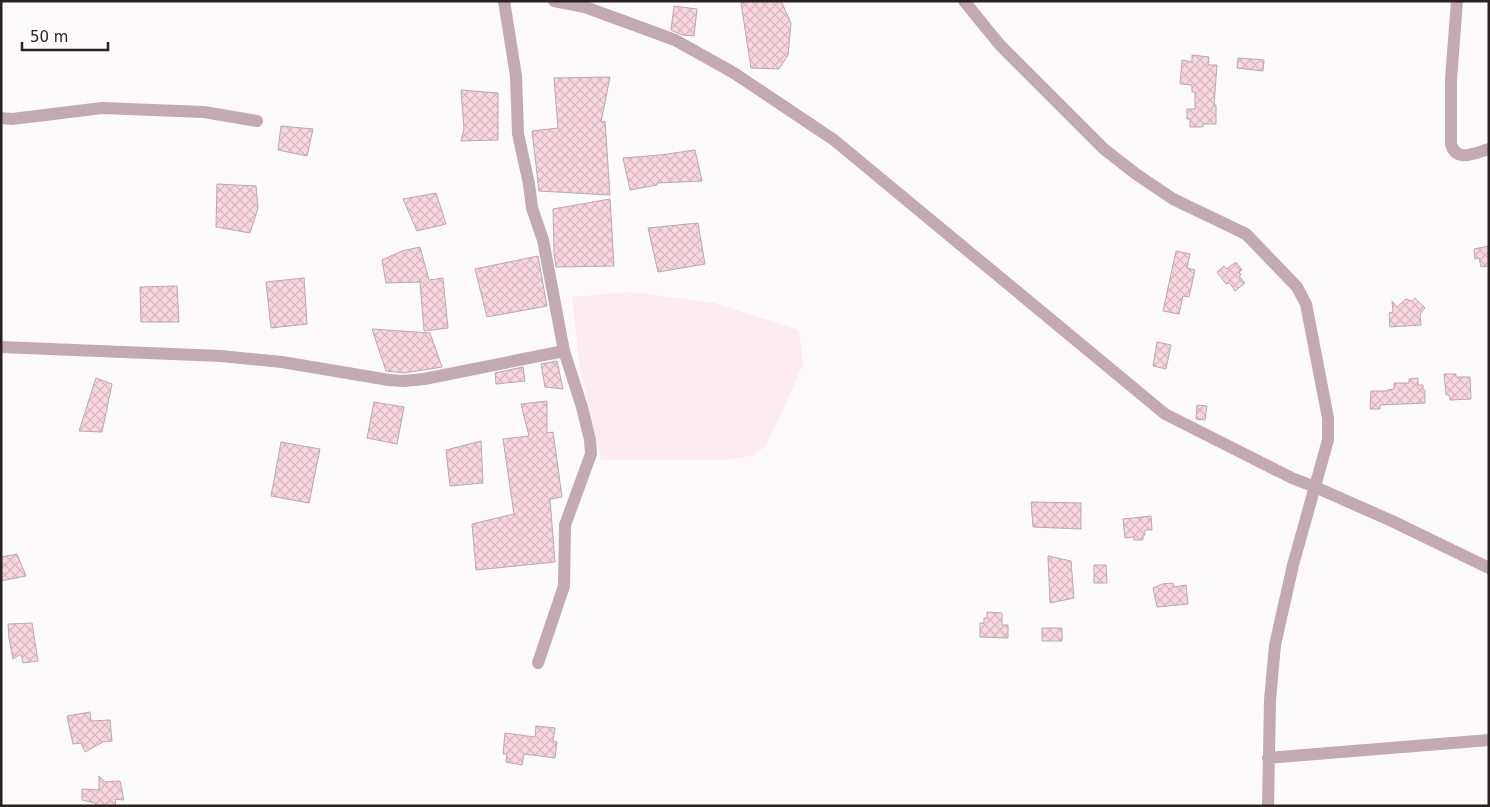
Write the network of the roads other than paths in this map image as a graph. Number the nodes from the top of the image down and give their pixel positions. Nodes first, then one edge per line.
1 (504, 1) edge
2 (554, 1) edge
3 (964, 1) edge
4 (1457, 1) edge
5 (1, 118) edge
6 (257, 121) dead end
7 (1489, 150) edge
8 (1, 347) edge
9 (564, 351) junction
10 (1315, 487) junction
11 (1489, 568) edge
12 (538, 663) dead end
13 (1489, 740) edge
14 (1268, 758) junction
15 (1265, 804) edge

1 - 9 street
2 - 10 street
3 - 10 street
4 - 7 street
5 - 6 street
8 - 9 street
9 - 12 street
10 - 11 street
10 - 14 street
13 - 14 street
14 - 15 street

